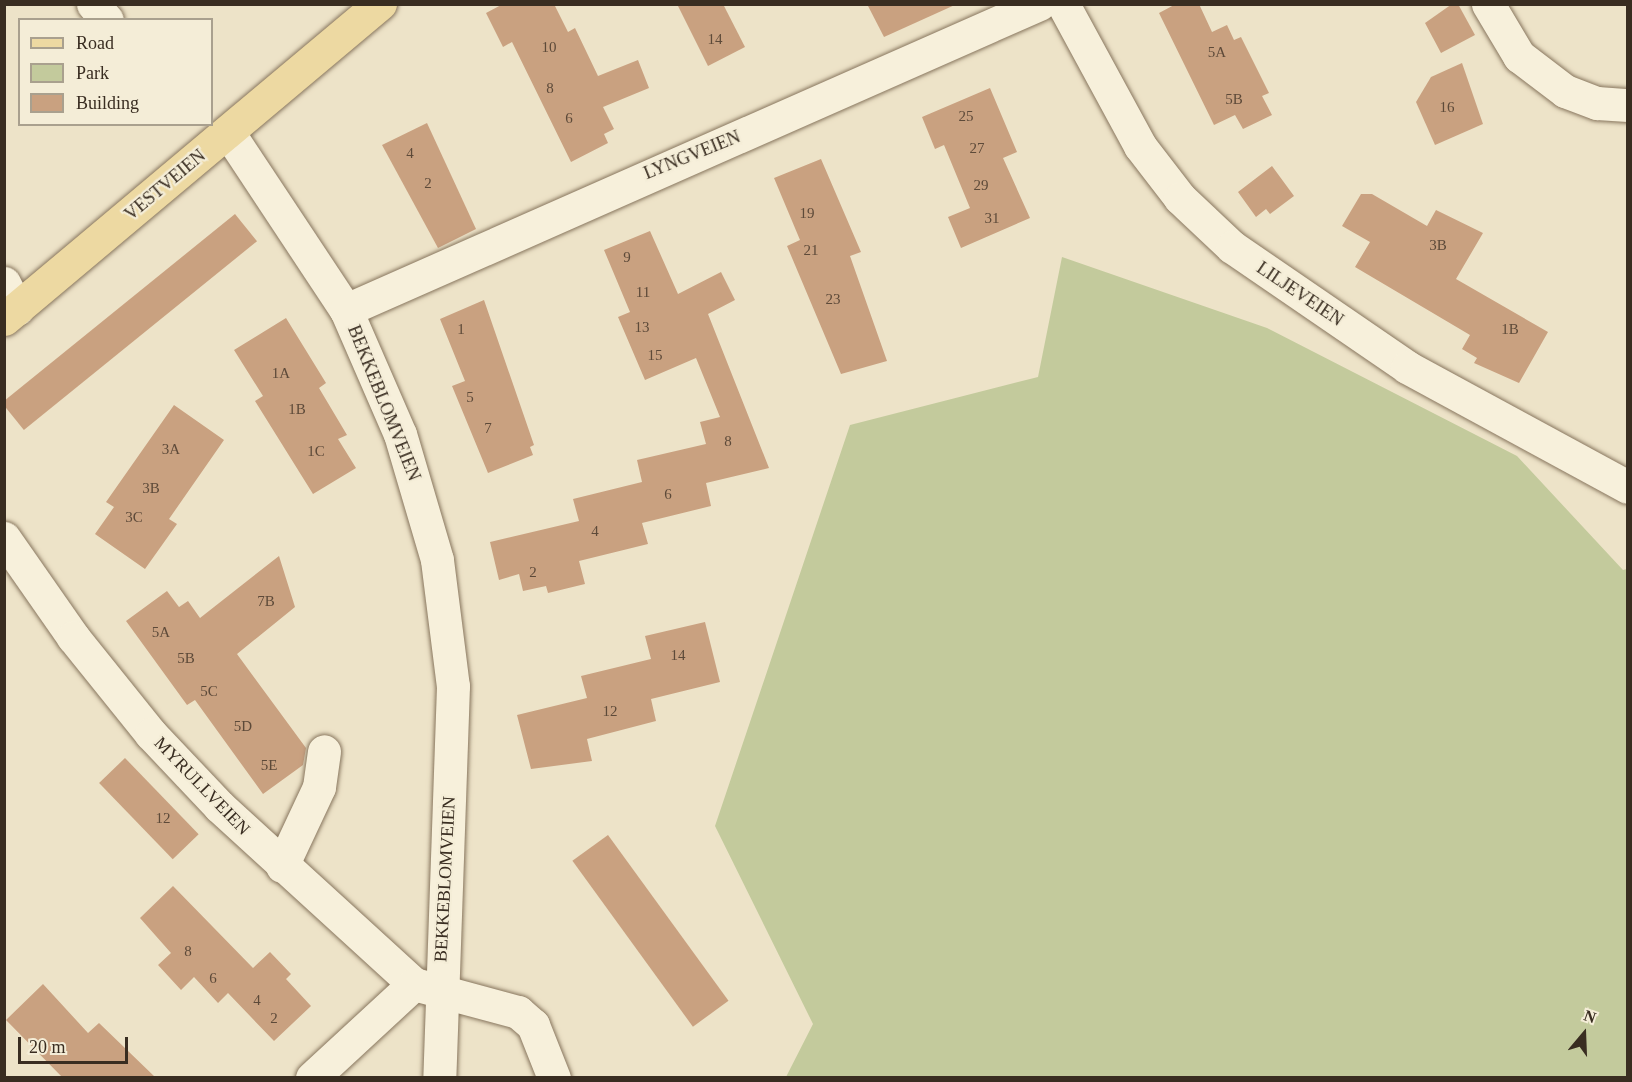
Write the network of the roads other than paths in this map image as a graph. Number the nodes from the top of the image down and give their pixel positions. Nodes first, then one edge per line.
1 (93, 4) edge
2 (380, 4) edge
3 (1040, 4) edge
4 (1063, 4) edge
5 (1488, 4) edge
6 (106, 18) edge
7 (1628, 105) edge
8 (228, 132) junction
9 (9, 304) edge
10 (346, 310) junction
11 (1628, 487) edge
12 (4, 538) edge
13 (324, 751) dead end
14 (282, 866) junction
15 (426, 989) junction
16 (312, 1077) edge
17 (439, 1077) edge
18 (554, 1077) edge

1 - 6 street
2 - 8 main road, VESTVEIEN
3 - 10 street, LYNGVEIEN
4 - 11 street, LILJEVEIEN
5 - 7 street
8 - 9 main road, VESTVEIEN
8 - 10 street, BEKKEBLOMVEIEN
10 - 15 street, BEKKEBLOMVEIEN
12 - 14 street, MYRULLVEIEN
13 - 14 street
14 - 15 street, MYRULLVEIEN
15 - 16 street
15 - 17 street, BEKKEBLOMVEIEN
15 - 18 street

